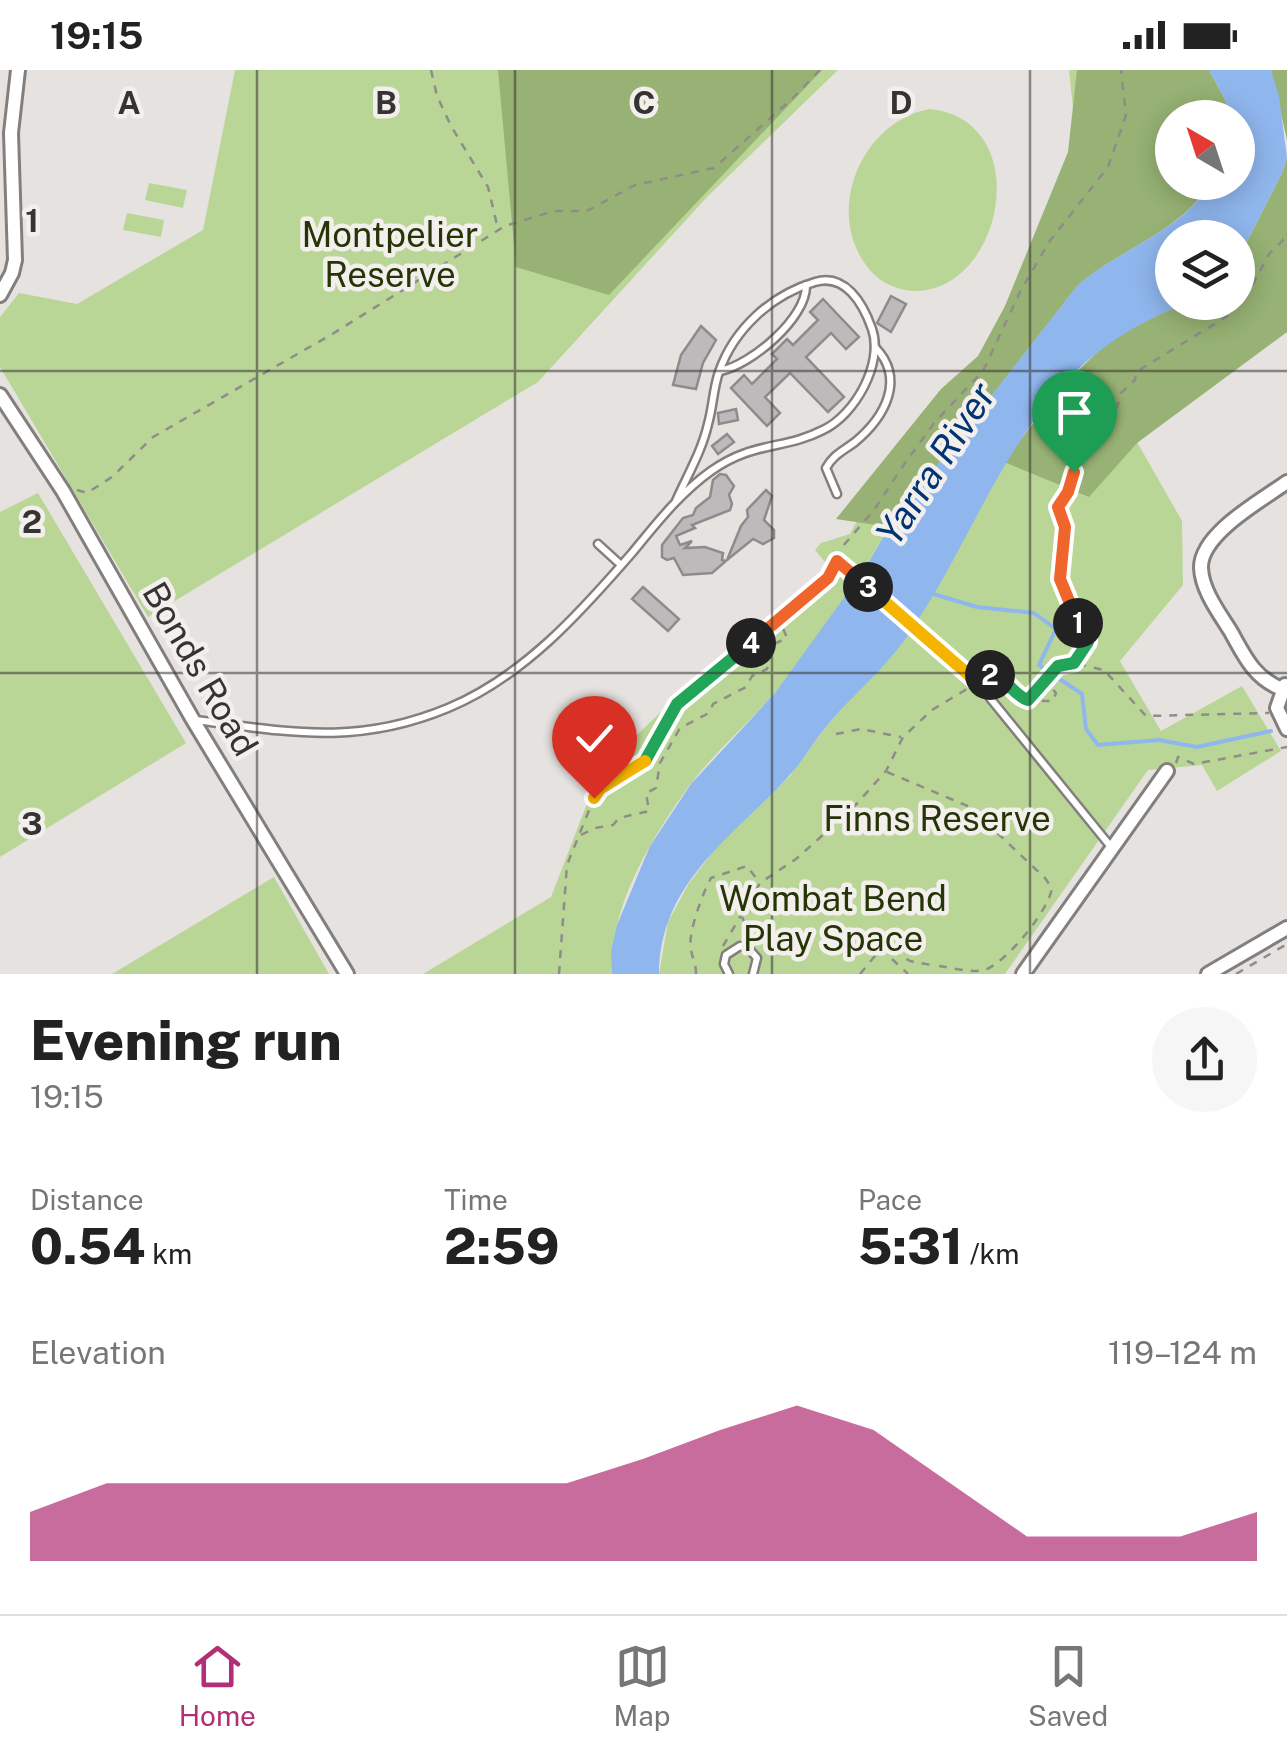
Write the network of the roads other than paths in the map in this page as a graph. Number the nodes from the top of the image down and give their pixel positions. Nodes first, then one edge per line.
1 (18, 70) edge
2 (806, 285) junction
3 (0, 295) edge
4 (874, 346) junction
5 (719, 372) junction
6 (0, 394) edge
7 (1287, 482) edge
8 (836, 494) dead end
9 (676, 501) junction
10 (598, 544) dead end
11 (621, 565) junction
12 (1284, 686) edge
13 (990, 698) road end
14 (194, 720) junction
15 (1287, 729) edge
16 (1167, 771) dead end
17 (1111, 848) junction
18 (1287, 928) edge
19 (347, 974) edge
20 (729, 974) edge
21 (753, 974) edge
22 (1023, 974) edge
23 (1208, 974) edge

1 - 3 street
2 - 4 lane
2 - 5 lane
2 - 5 lane
4 - 8 lane
4 - 9 lane
5 - 9 lane
6 - 14 street, Bonds Road
7 - 12 street
9 - 11 lane
10 - 11 lane
11 - 14 lane
12 - 15 street
13 - 17 lane
14 - 19 street, Bonds Road
16 - 17 street
17 - 22 street
18 - 23 street
20 - 21 lane

